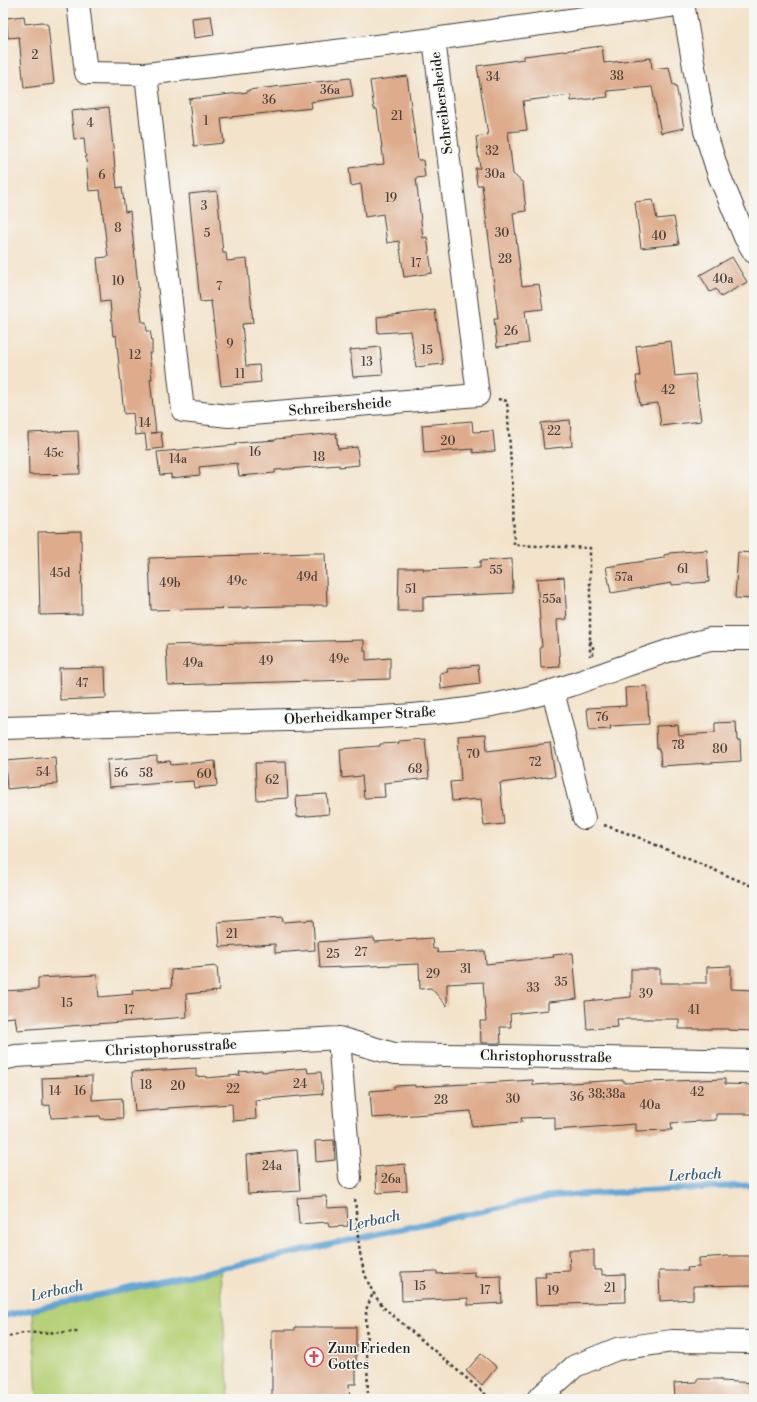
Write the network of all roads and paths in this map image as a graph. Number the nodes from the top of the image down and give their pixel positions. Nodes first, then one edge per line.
1 (78, 3) edge
2 (683, 4) edge
3 (434, 39) junction
4 (146, 74) junction
5 (754, 252) edge
6 (478, 395) junction
7 (754, 639) edge
8 (590, 641) dead end
9 (553, 691) junction
10 (3, 728) edge
11 (584, 818) joint
12 (754, 887) edge
13 (339, 1038) junction
14 (3, 1059) edge
15 (754, 1061) edge
16 (350, 1178) dead end
17 (357, 1223) dead end
18 (373, 1292) junction
19 (78, 1332) dead end
20 (3, 1338) edge
21 (754, 1342) edge
22 (368, 1399) edge
23 (491, 1399) edge
24 (538, 1399) edge

1 - 4 street, Schreibersheide
2 - 3 street, Schreibersheide
2 - 5 street, Schreibersheide
3 - 4 street, Schreibersheide
3 - 6 street, Schreibersheide
4 - 6 street, Schreibersheide
6 - 8 path
7 - 9 street, Oberheidkamper Straße
9 - 10 street, Oberheidkamper Straße
9 - 11 street
11 - 12 path
13 - 14 street, Christophorusstraße
13 - 15 street, Christophorusstraße
13 - 16 street
17 - 18 path
18 - 22 path
18 - 23 path
19 - 20 path
21 - 24 street

